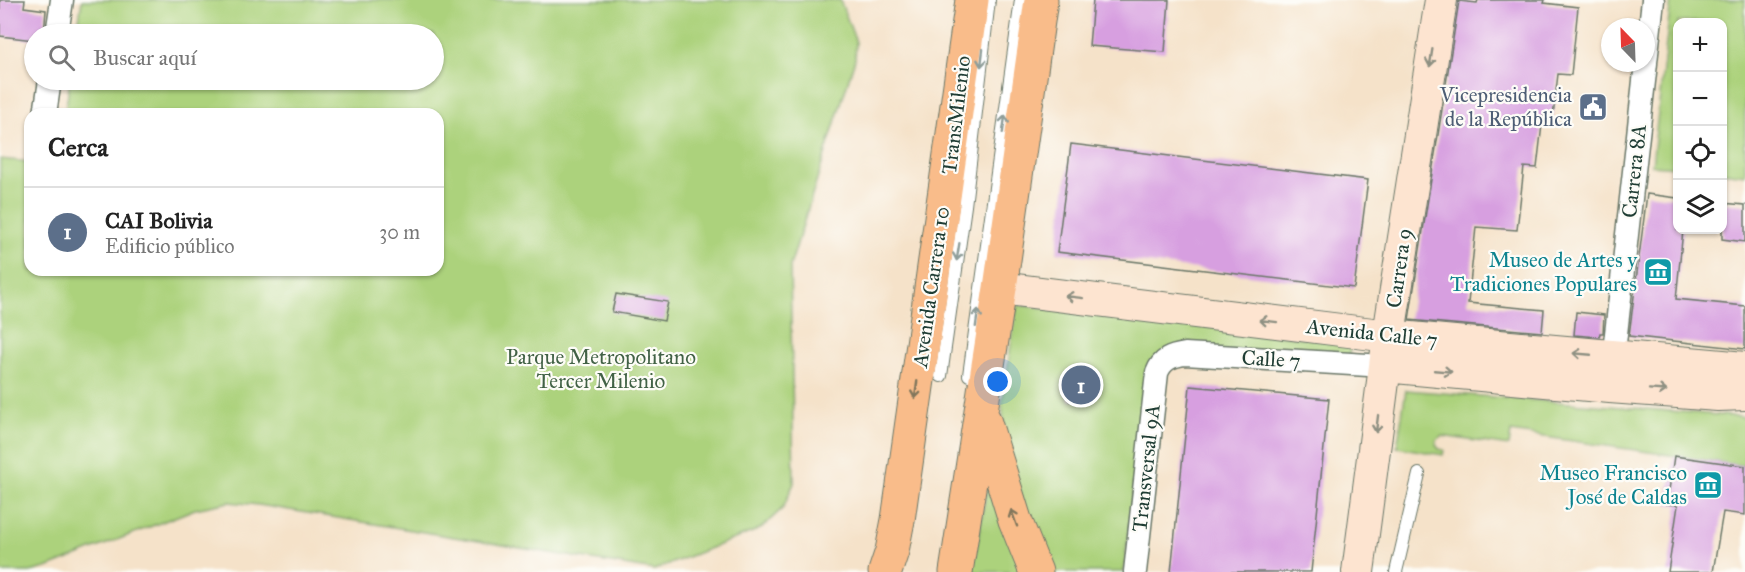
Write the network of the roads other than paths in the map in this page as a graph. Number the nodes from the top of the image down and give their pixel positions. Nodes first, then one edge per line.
1 (62, 0) edge
2 (972, 0) edge
3 (989, 0) edge
4 (1021, 0) edge
5 (1041, 0) edge
6 (1441, 0) edge
7 (1653, 0) edge
8 (1651, 18) edge
9 (58, 24) edge
10 (1645, 72) edge
11 (49, 90) edge
12 (46, 108) edge
13 (1000, 288) junction
14 (1391, 346) junction
15 (1160, 365) joint
16 (1745, 368) edge
17 (1612, 372) junction
18 (969, 375) dead end
19 (941, 376) dead end
20 (1745, 394) edge
21 (980, 406) junction
22 (1419, 474) dead end
23 (885, 572) edge
24 (956, 572) edge
25 (1036, 572) edge
26 (1135, 572) edge
27 (1358, 572) edge
28 (1396, 572) edge

1 - 9 street
2 -> 23 main road, Avenida Carrera 10
3 -> 19 lane, TransMilenio
18 -> 4 lane
5 - 13 main road
6 -> 14 street, Carrera 9
7 - 8 street, Carrera 8A
10 - 17 street, Carrera 8A
11 - 12 street
14 -> 13 street, Avenida Calle 7
13 - 21 main road
14 - 15 street, Calle 7
14 - 17 street, Avenida Calle 7
14 -> 27 street, Carrera 9
15 - 26 street, Transversal 9A
16 - 17 street, Avenida Calle 7
17 -> 20 street, Avenida Calle 7
21 - 24 main road
25 -> 21 main road
22 - 28 lane

